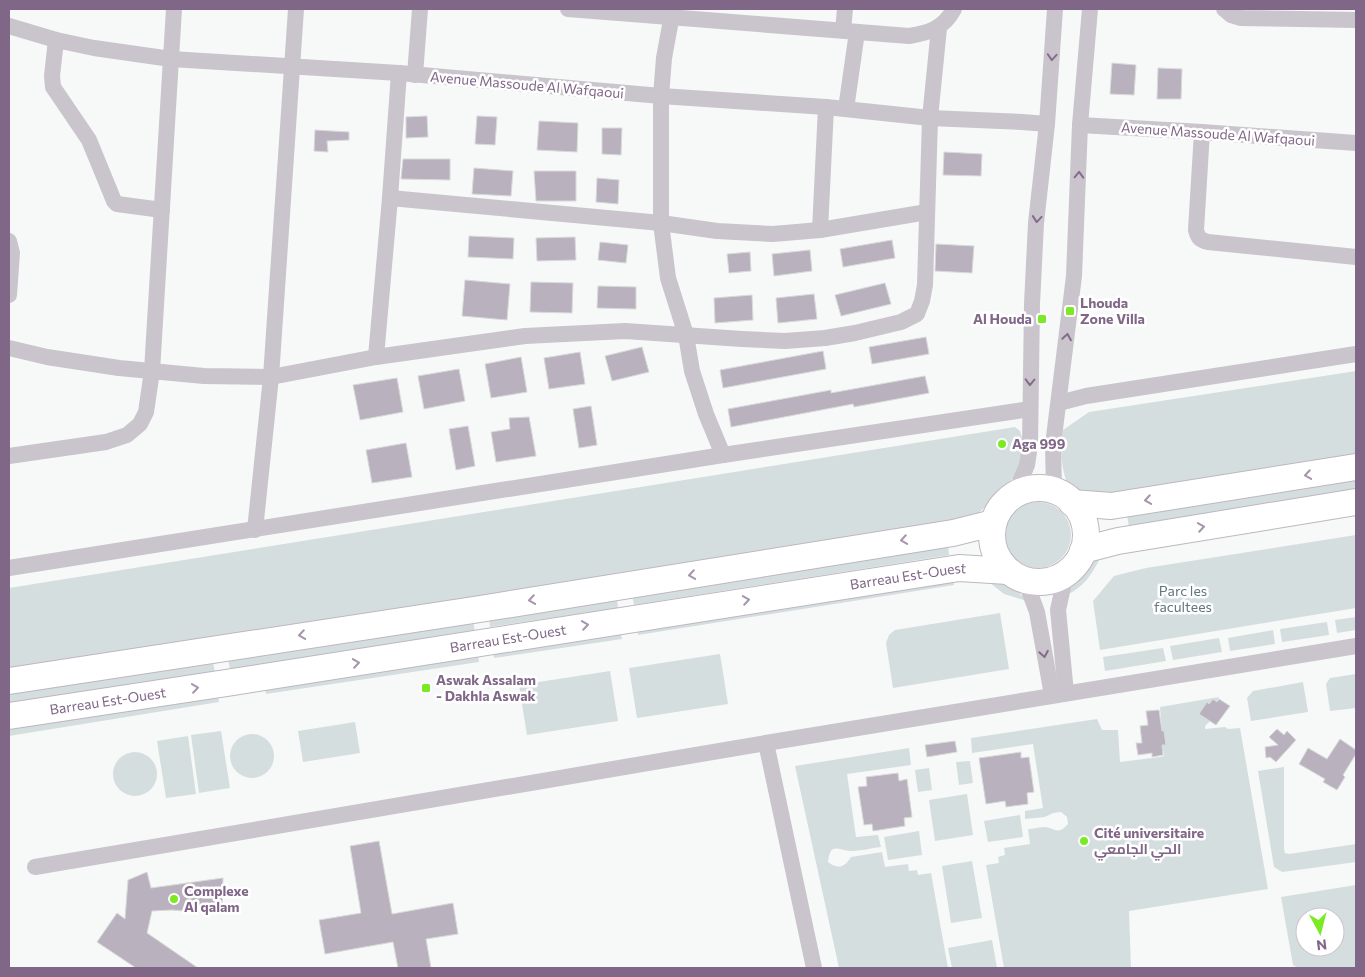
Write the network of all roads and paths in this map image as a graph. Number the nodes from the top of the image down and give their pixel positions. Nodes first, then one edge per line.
1 (174, 9) edge
2 (296, 9) edge
3 (420, 9) edge
4 (568, 9) edge
5 (845, 9) edge
6 (954, 9) edge
7 (1055, 9) edge
8 (1090, 9) edge
9 (1224, 9) edge
10 (672, 13) edge
11 (1356, 20) edge
12 (9, 26) edge
13 (939, 28) junction
14 (850, 31) junction
15 (56, 40) junction
16 (172, 59) junction
17 (292, 67) junction
18 (407, 74) junction
19 (661, 96) junction
20 (826, 107) junction
21 (846, 109) junction
22 (930, 118) junction
23 (1047, 124) junction
24 (1080, 125) junction
25 (1202, 132) junction
26 (1356, 143) edge
27 (390, 198) junction
28 (162, 210) junction
29 (926, 212) junction
30 (661, 223) junction
31 (820, 230) junction
32 (9, 241) edge
33 (1356, 257) edge
34 (9, 295) edge
35 (686, 336) junction
36 (9, 348) edge
37 (1356, 354) edge
38 (376, 357) junction
39 (152, 371) junction
40 (271, 377) junction
41 (1058, 403) junction
42 (1030, 409) junction
43 (723, 455) junction
44 (9, 456) edge
45 (1356, 467) edge
46 (1015, 494) junction
47 (1063, 497) junction
48 (1356, 502) edge
49 (993, 523) junction
50 (255, 530) junction
51 (1083, 550) junction
52 (9, 568) edge
53 (1066, 573) junction
54 (1016, 575) junction
55 (1356, 646) edge
56 (9, 681) edge
57 (1059, 694) junction
58 (9, 716) edge
59 (766, 743) junction
60 (35, 867) dead end
61 (814, 968) edge

1 - 16 street
2 - 17 street
3 - 18 street
4 - 10 street
5 - 14 street
6 - 13 street
7 -> 23 street
8 - 24 street
9 - 11 street
10 - 14 street
10 - 19 street
12 - 15 street, Avenue Massoude Al Wafqaoui
13 - 14 street
13 - 22 street
14 - 21 street
15 - 16 street, Avenue Massoude Al Wafqaoui
15 - 28 street
16 - 17 street, Avenue Massoude Al Wafqaoui
16 - 28 street
17 - 18 street, Avenue Massoude Al Wafqaoui
17 - 40 street
18 - 19 street, Avenue Massoude Al Wafqaoui
18 - 27 street
19 - 20 street, Avenue Massoude Al Wafqaoui
19 - 30 street
20 - 21 street, Avenue Massoude Al Wafqaoui
20 - 31 street
21 - 22 street, Avenue Massoude Al Wafqaoui
22 - 23 street, Avenue Massoude Al Wafqaoui
22 - 29 street
23 -> 42 street
24 - 25 street, Avenue Massoude Al Wafqaoui
41 -> 24 street
25 - 26 street, Avenue Massoude Al Wafqaoui
25 - 33 street
27 - 30 street
27 - 38 street
28 - 39 street
29 - 31 street
29 - 35 street
30 - 31 street
30 - 35 street
32 - 34 street
35 - 38 street
35 - 43 street
36 - 39 street
37 - 41 street
38 - 40 street
39 - 40 street
39 - 44 street
40 - 50 street
41 - 47 street
42 - 43 street
42 - 46 street
43 - 50 street
45 -> 47 main road
46 - 47 main road
46 - 49 main road
47 - 51 main road
51 -> 48 main road
49 - 54 main road
49 -> 56 main road
50 - 52 street
51 - 53 main road
53 - 54 main road
53 - 57 street
54 -> 57 street
58 -> 54 main road, Barreau Est-Ouest
55 - 57 street
57 - 59 street
59 - 60 street
59 - 61 street

